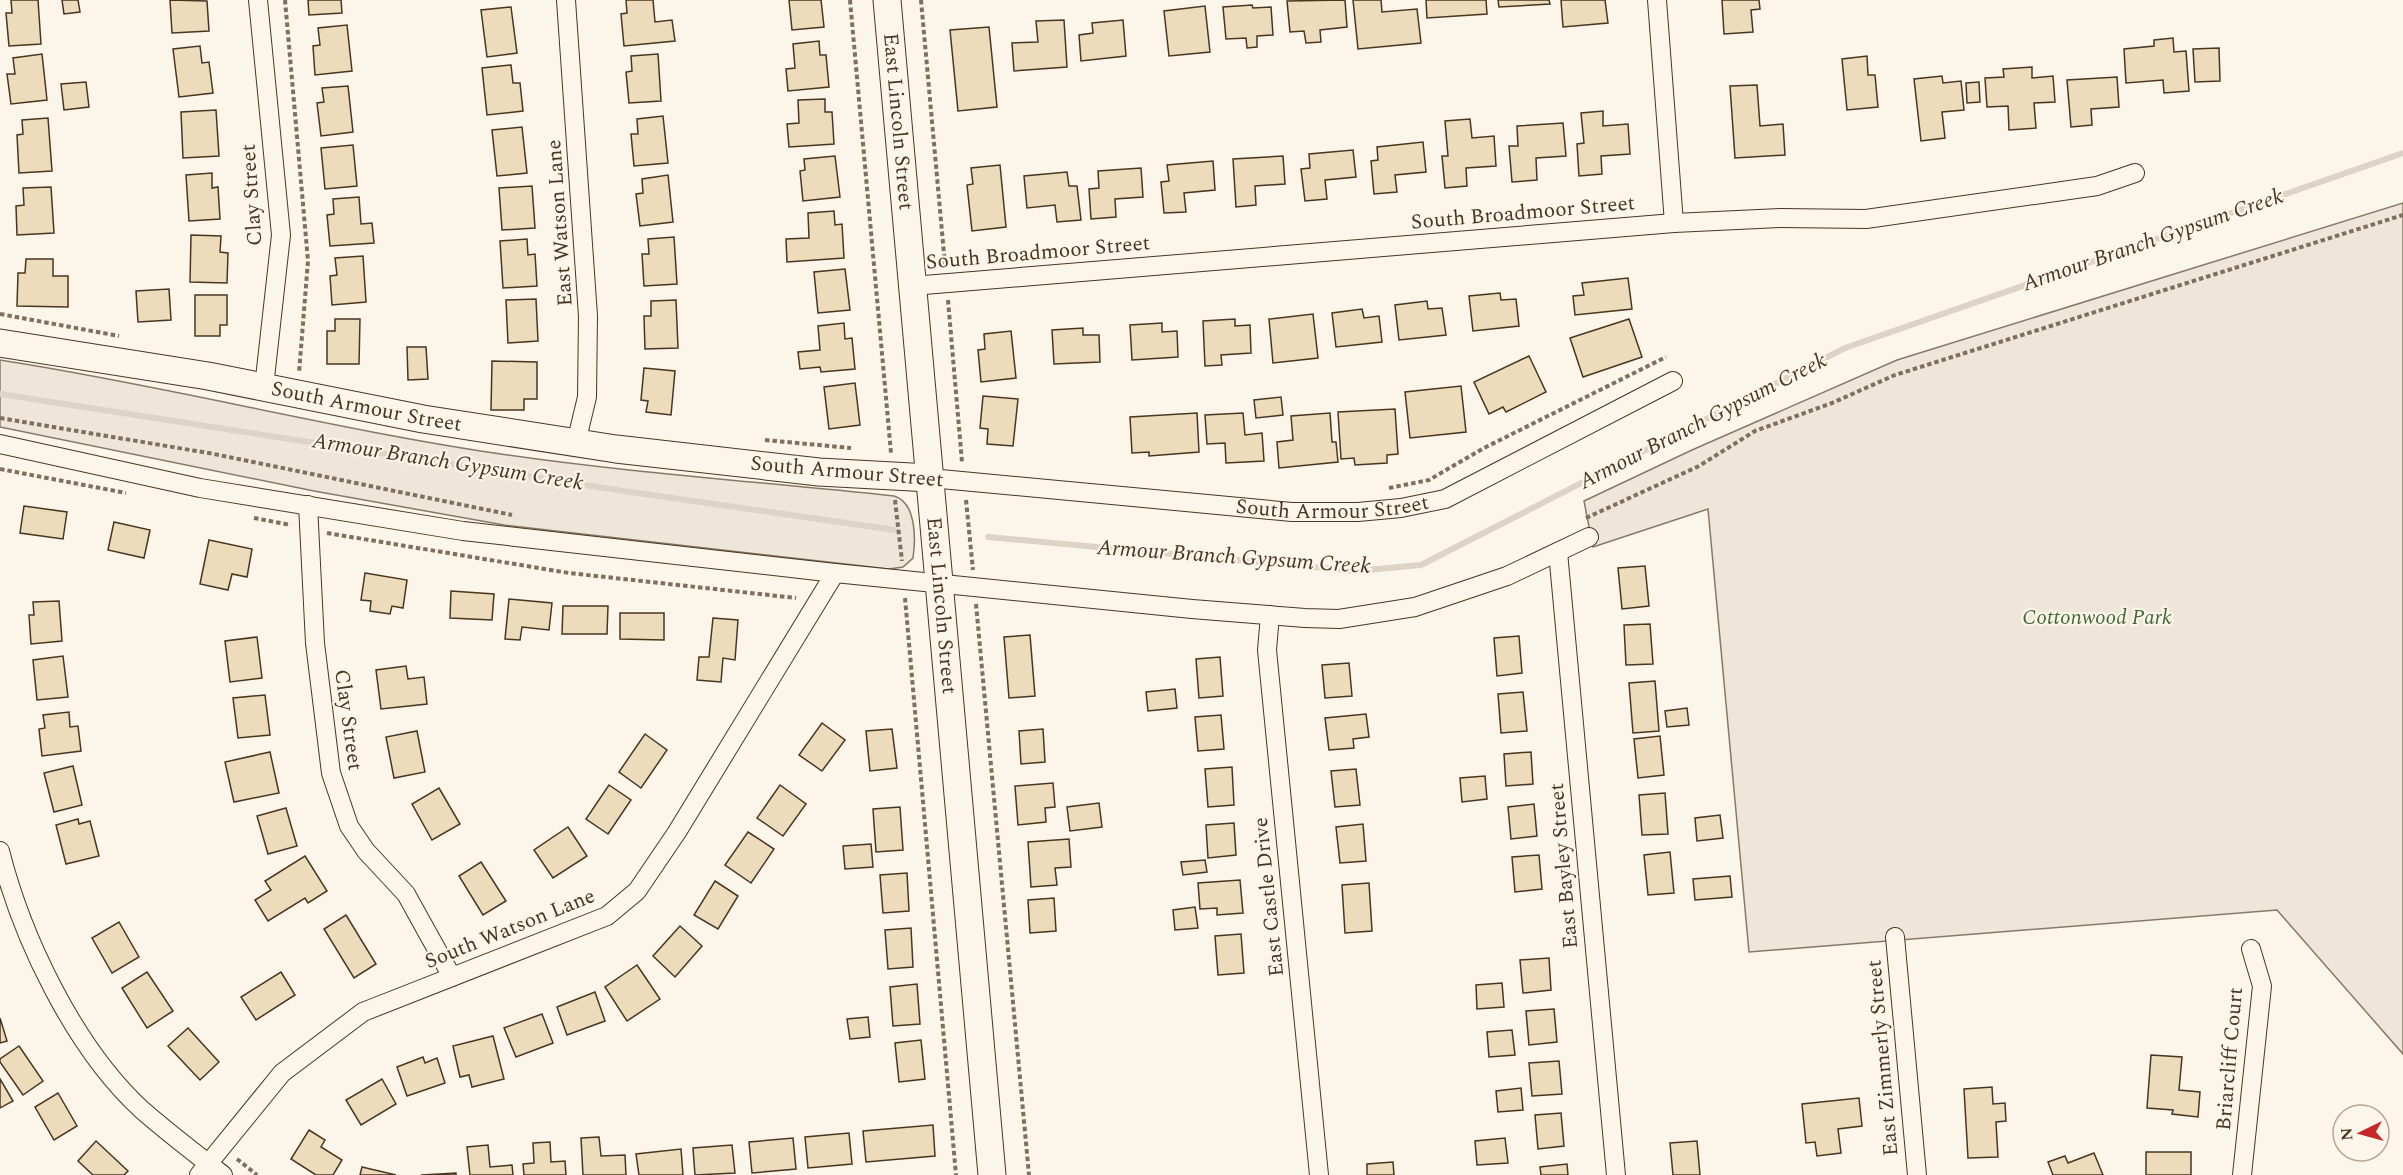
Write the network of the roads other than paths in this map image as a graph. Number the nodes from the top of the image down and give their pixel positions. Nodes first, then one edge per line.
1 (258, 0) edge
2 (566, 0) edge
3 (887, 0) edge
4 (1657, 0) edge
5 (2135, 173) dead end
6 (1674, 223) junction
7 (912, 286) junction
8 (0, 343) edge
9 (266, 377) junction
10 (1673, 381) dead end
11 (576, 443) junction
12 (0, 444) edge
13 (929, 468) junction
14 (308, 505) junction
15 (1589, 537) road end
16 (1558, 552) junction
17 (835, 573) junction
18 (938, 574) junction
19 (1270, 615) junction
20 (0, 851) edge
21 (1895, 937) dead end
22 (2251, 949) dead end
23 (452, 977) junction
24 (204, 1169) edge
25 (224, 1175) edge
26 (992, 1175) edge
27 (1316, 1175) edge
28 (1616, 1175) edge
29 (1917, 1175) edge
30 (2242, 1175) edge

1 - 9 street, Clay Street
2 - 11 street, East Watson Lane
3 - 7 street, East Lincoln Street
4 - 6 street
5 - 6 street, South Broadmoor Street
6 - 7 street, South Broadmoor Street
7 - 13 street, East Lincoln Street
8 - 9 street, South Armour Street
9 - 11 street, South Armour Street
10 - 13 street, South Armour Street
11 - 13 street, South Armour Street
12 - 14 street
13 - 18 street, East Lincoln Street
14 - 17 street
14 - 23 street, Clay Street
15 - 16 street
16 - 19 street
16 - 28 street, East Bayley Street
17 - 18 street
17 - 23 street, South Watson Lane
18 - 19 street
18 - 26 street, East Lincoln Street
19 - 27 street, East Castle Drive
20 - 24 street
21 - 29 street, East Zimmerly Street
22 - 30 street, Briarcliff Court
23 - 24 street, South Watson Lane
24 - 25 street

